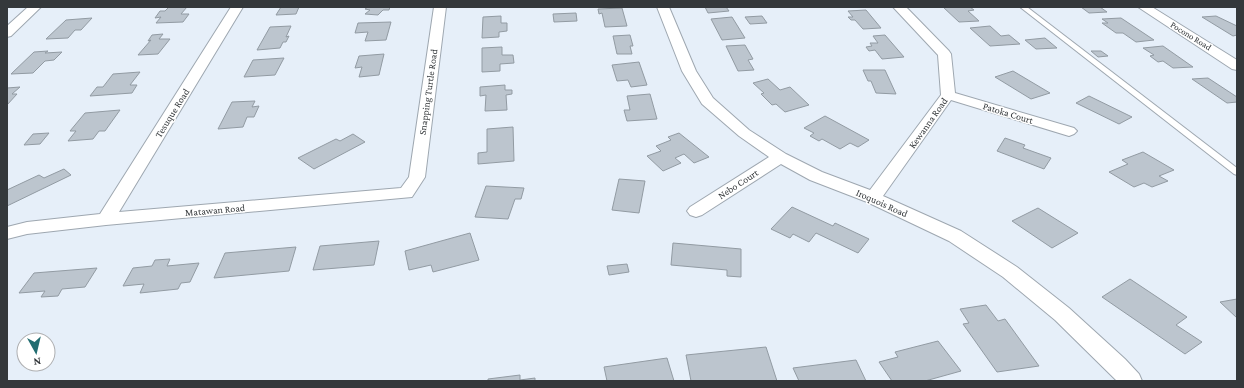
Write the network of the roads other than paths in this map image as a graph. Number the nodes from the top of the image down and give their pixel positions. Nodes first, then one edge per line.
1 (35, 7) edge
2 (237, 7) edge
3 (440, 7) edge
4 (663, 7) edge
5 (899, 7) edge
6 (1023, 7) edge
7 (1144, 7) edge
8 (7, 32) edge
9 (1237, 66) edge
10 (948, 95) junction
11 (1069, 132) dead end
12 (780, 157) junction
13 (1237, 172) edge
14 (416, 178) joint
15 (873, 198) junction
16 (696, 211) dead end
17 (106, 219) junction
18 (7, 233) edge
19 (1130, 381) edge

1 - 8 street
2 - 17 street, Tesuque Road
3 - 14 street, Snapping Turtle Road
4 - 12 street, Iroquois Road
5 - 10 street, Kewanna Road
6 - 13 lane
7 - 9 street, Pocono Road
10 - 11 street, Patoka Court
10 - 15 street, Kewanna Road
12 - 15 street, Iroquois Road
12 - 16 street, Nebo Court
14 - 17 street, Matawan Road
15 - 19 street, Iroquois Road
17 - 18 street, Matawan Road

